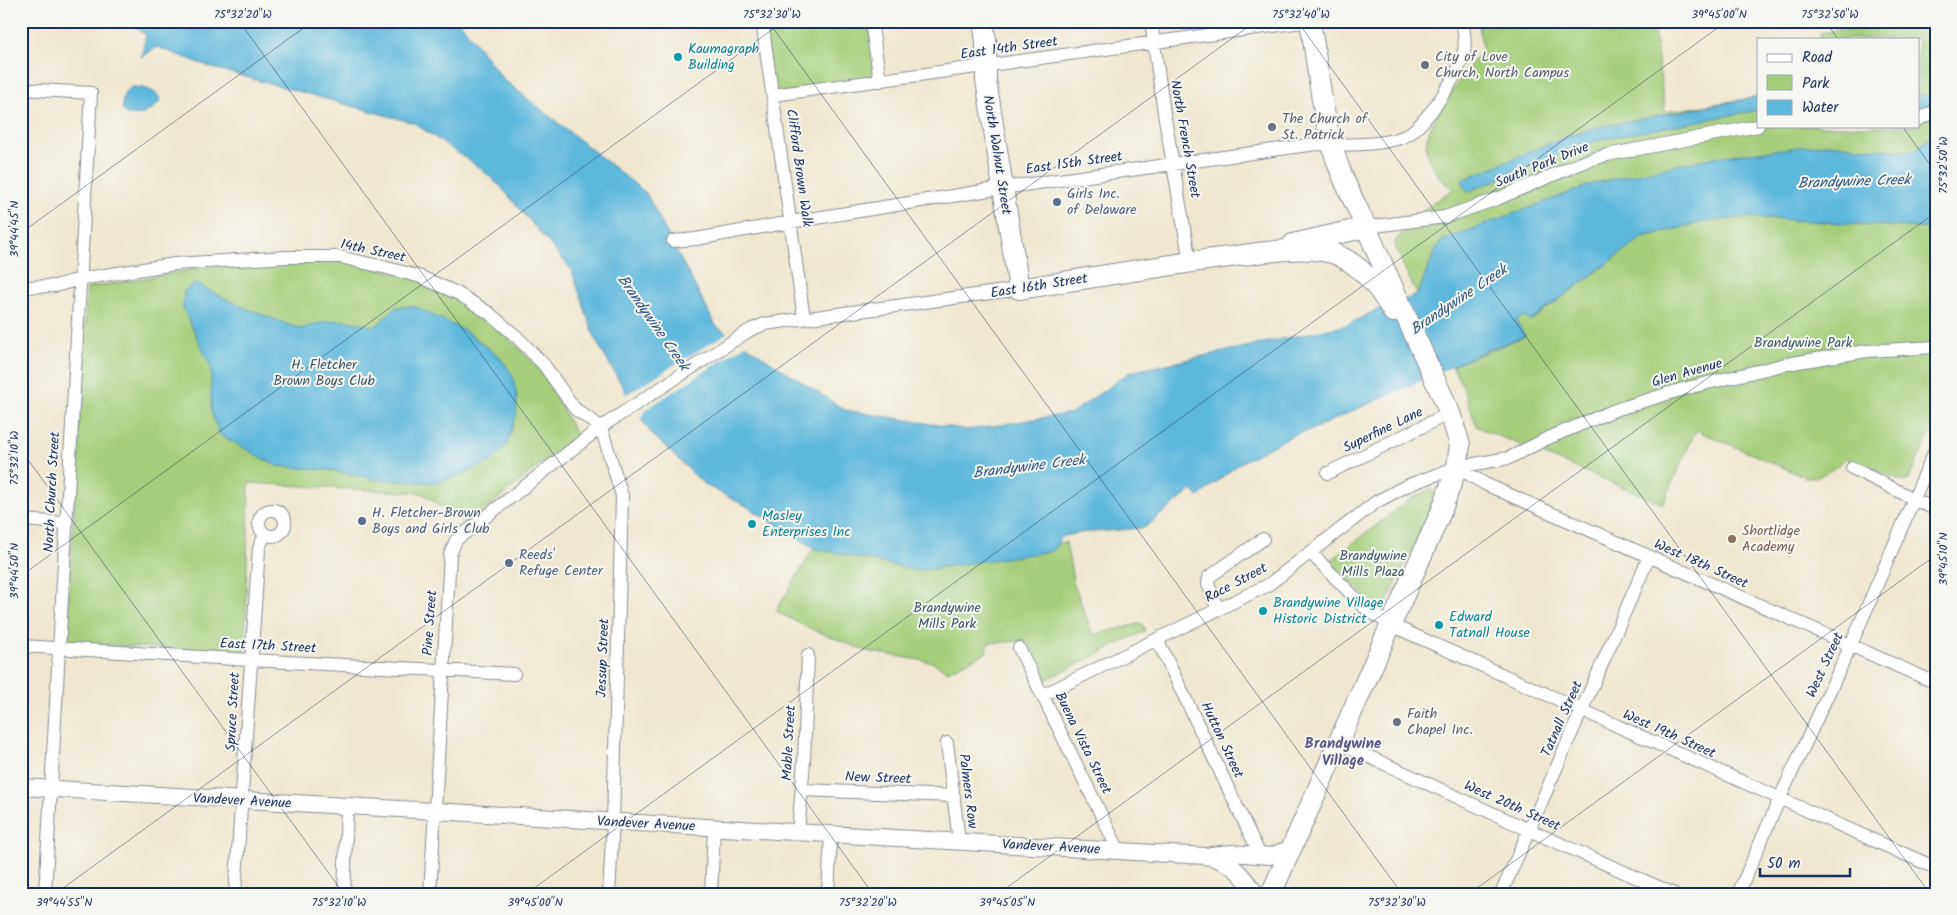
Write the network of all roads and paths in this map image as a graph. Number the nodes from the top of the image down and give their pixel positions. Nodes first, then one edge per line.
1 (762, 21) edge
2 (871, 21) edge
3 (983, 21) edge
4 (1151, 21) edge
5 (1310, 21) edge
6 (1462, 21) edge
7 (1154, 43) junction
8 (986, 66) junction
9 (880, 81) junction
10 (21, 89) edge
11 (773, 96) junction
12 (1934, 112) edge
13 (1920, 119) edge
14 (1757, 126) edge
15 (1332, 144) junction
16 (1174, 165) junction
17 (1002, 188) junction
18 (791, 222) junction
19 (1367, 227) junction
20 (673, 241) dead end
21 (1259, 253) junction
22 (1190, 262) junction
23 (80, 279) junction
24 (21, 287) edge
25 (1019, 289) junction
26 (1387, 289) junction
27 (804, 319) junction
28 (1936, 347) edge
29 (1450, 413) junction
30 (601, 427) junction
31 (1936, 448) edge
32 (1457, 466) junction
33 (1852, 468) dead end
34 (1328, 473) dead end
35 (1913, 499) junction
36 (1936, 510) edge
37 (21, 520) edge
38 (65, 523) junction
39 (265, 534) dead end
40 (1264, 539) dead end
41 (1310, 552) junction
42 (1649, 556) junction
43 (1218, 610) junction
44 (1391, 625) junction
45 (1157, 639) junction
46 (21, 646) edge
47 (1850, 647) junction
48 (59, 648) junction
49 (1019, 648) dead end
50 (808, 655) dead end
51 (250, 660) junction
52 (442, 670) junction
53 (514, 674) dead end
54 (1936, 683) edge
55 (1043, 695) junction
56 (1582, 711) junction
57 (947, 743) dead end
58 (1339, 743) junction
59 (21, 787) edge
60 (52, 789) junction
61 (802, 790) junction
62 (954, 796) junction
63 (1779, 800) junction
64 (243, 801) junction
65 (347, 807) junction
66 (434, 811) junction
67 (614, 822) junction
68 (714, 828) junction
69 (1529, 830) junction
70 (798, 833) junction
71 (831, 834) junction
72 (959, 842) junction
73 (1292, 848) junction
74 (1119, 851) junction
75 (1260, 855) junction
76 (1205, 856) junction
77 (1936, 868) edge
78 (45, 894) edge
79 (235, 894) edge
80 (344, 894) edge
81 (430, 894) edge
82 (608, 894) edge
83 (711, 894) edge
84 (828, 894) edge
85 (1256, 894) edge
86 (1271, 894) edge
87 (1501, 894) edge
88 (1674, 894) edge
89 (1738, 894) edge

1 - 11 street, Clifford Brown Walk
2 - 9 street
3 - 8 main road, North Walnut Street
4 - 7 street, North French Street
5 - 7 street, East 14th Street
5 - 15 main road
6 - 15 street, East 15th Street
7 - 8 street, East 14th Street
7 - 16 street, North French Street
8 - 9 street, East 14th Street
8 - 17 main road, North Walnut Street
9 - 11 street, East 14th Street
10 - 23 street, North Church Street
11 - 18 street, Clifford Brown Walk
12 - 13 street
14 - 19 street, South Park Drive
15 - 16 street, East 15th Street
15 - 19 main road
16 - 17 street, East 15th Street
16 - 22 street, North French Street
17 - 18 street, East 15th Street
17 - 25 main road, North Walnut Street
18 - 20 street, East 15th Street
18 - 27 street, Clifford Brown Walk
19 - 21 main road
19 - 26 main road
21 - 22 main road, East 16th Street
21 - 26 main road, East 16th Street
22 - 25 main road, East 16th Street
23 - 24 street, 14th Street
23 - 30 street, 14th Street
23 - 38 street, North Church Street
25 - 27 street, East 16th Street
26 - 29 main road
27 - 30 street, East 16th Street
28 - 32 street, Glen Avenue
29 - 32 main road
29 - 34 street, Superfine Lane
30 - 52 street, Pine Street
30 - 67 street, Jessup Street
31 - 35 street, West Street
32 - 41 street, Race Street
32 - 42 street, West 18th Street
32 - 44 main road
33 - 35 street
35 - 36 street
35 - 47 street, West Street
37 - 38 street
38 - 48 street, North Church Street
39 - 51 street, Spruce Street
40 - 43 street
41 - 43 street, Race Street
41 - 44 street, West 19th Street
42 - 47 street, West 18th Street
42 - 56 street, Tatnall Street
43 - 45 street, Race Street
44 - 56 street, West 19th Street
44 - 58 main road
45 - 55 street, Race Street
45 - 75 street, Hutton Street
46 - 48 street, East 17th Street
47 - 54 street, West 18th Street
47 - 63 street, West Street
48 - 51 street, East 17th Street
48 - 60 street, North Church Street
49 - 55 street, Buena Vista Street
50 - 61 street, Mable Street
51 - 52 street, East 17th Street
51 - 64 street, Spruce Street
52 - 53 street, East 17th Street
52 - 66 street, Pine Street
55 - 74 street, Buena Vista Street
56 - 63 street, West 19th Street
56 - 69 street, Tatnall Street
57 - 62 street, Palmers Row
58 - 69 street, West 20th Street
58 - 73 main road
59 - 60 street, Vandever Avenue
60 - 64 street, Vandever Avenue
60 - 78 street, North Church Street
61 - 62 street, New Street
61 - 70 street, Mable Street
62 - 72 street, Palmers Row
63 - 77 street, West 19th Street
63 - 89 street, West Street
64 - 65 street, Vandever Avenue
64 - 79 street, Spruce Street
65 - 66 street, Vandever Avenue
65 - 80 street
66 - 67 street, Vandever Avenue
66 - 81 street, Pine Street
67 - 68 street, Vandever Avenue
67 - 82 street, Jessup Street
68 - 70 street, Vandever Avenue
68 - 83 street
69 - 87 street, Tatnall Street
69 - 88 street, West 20th Street
70 - 71 street, Vandever Avenue
71 - 72 street, Vandever Avenue
71 - 84 street
72 - 74 street, Vandever Avenue
73 - 75 street
73 - 86 main road
74 - 76 street, Vandever Avenue
75 - 76 street
76 - 85 street, Vandever Avenue

